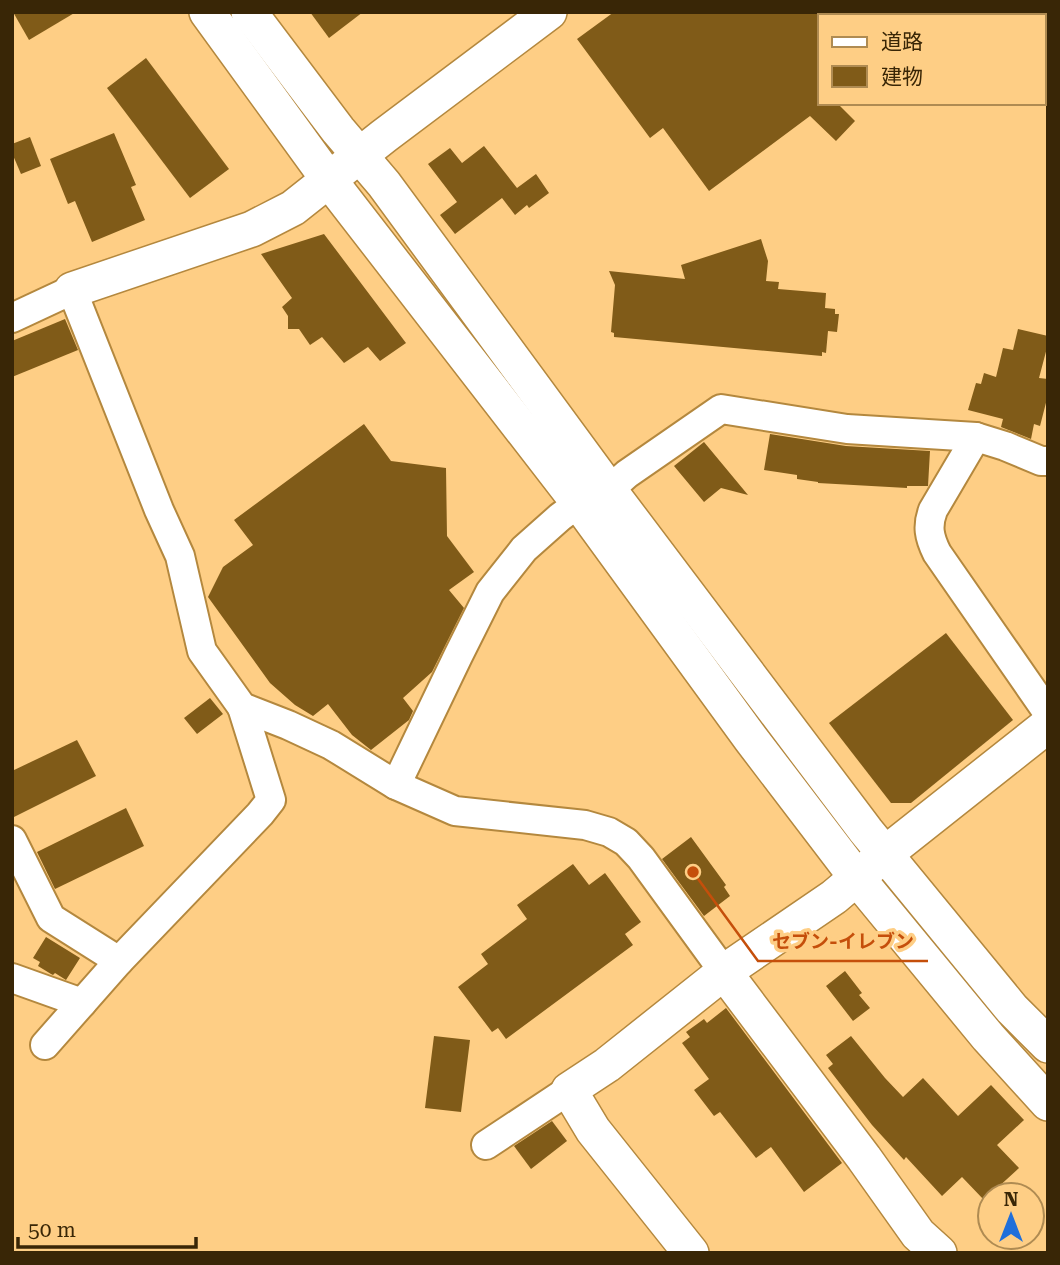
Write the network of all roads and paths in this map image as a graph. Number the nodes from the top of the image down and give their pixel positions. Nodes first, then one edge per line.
1 (207, 12) edge
2 (249, 12) edge
3 (549, 12) edge
4 (360, 156) junction
5 (329, 180) junction
6 (72, 290) junction
7 (12, 318) edge
8 (976, 437) junction
9 (1048, 461) edge
10 (594, 496) junction
11 (242, 708) junction
12 (1048, 713) edge
13 (1048, 725) edge
14 (396, 785) junction
15 (12, 840) edge
16 (886, 853) junction
17 (857, 878) junction
18 (119, 961) junction
19 (724, 972) junction
20 (12, 978) edge
21 (82, 1003) junction
22 (45, 1045) dead end
23 (1048, 1045) edge
24 (569, 1090) junction
25 (1048, 1103) edge
26 (486, 1145) dead end
27 (690, 1253) edge
28 (939, 1253) edge

1 - 5 street
2 - 4 street
3 - 4 street
4 - 5 street
4 - 10 street
5 - 6 street
5 - 10 street
6 - 7 street
6 - 11 street
8 - 9 street
8 - 10 street
8 - 12 street
10 - 14 street
10 - 16 street
10 - 17 street
11 - 14 street
11 - 18 street
13 - 16 street
14 - 19 street
15 - 18 street
16 - 17 street
16 - 23 street
17 - 19 street
17 - 25 street
18 - 21 street
19 - 24 street
19 - 28 street
20 - 21 street
21 - 22 street
24 - 26 street
24 - 27 street

